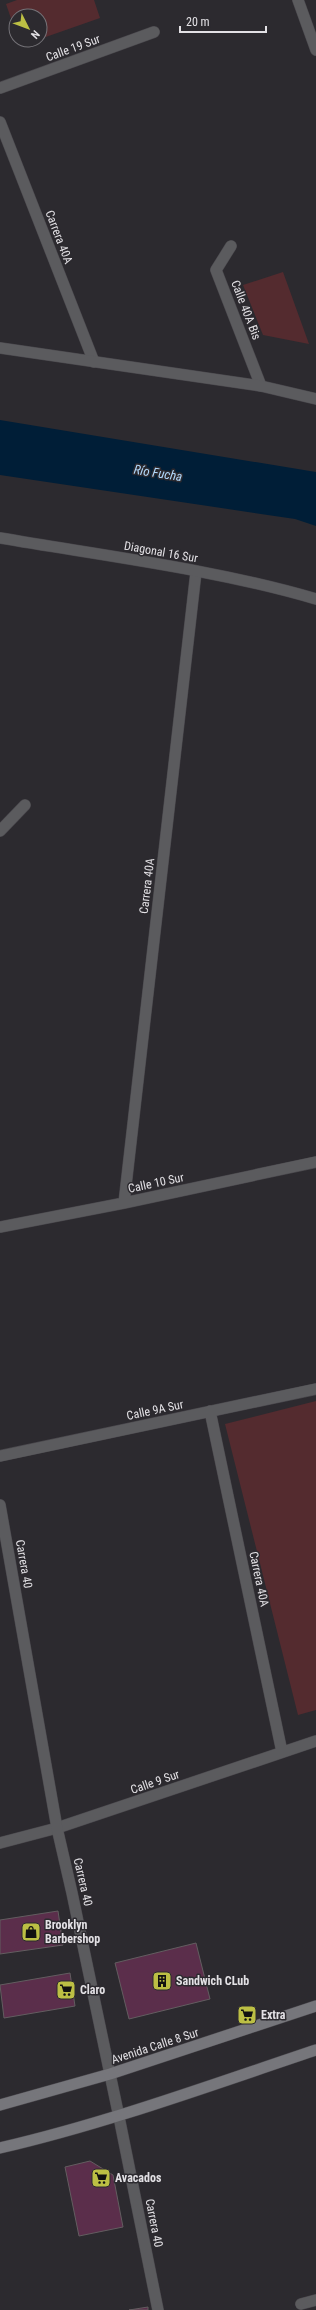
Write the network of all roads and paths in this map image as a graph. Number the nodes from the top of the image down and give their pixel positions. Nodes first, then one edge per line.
1 (298, 0) edge
2 (154, 32) dead end
3 (313, 33) edge
4 (316, 50) edge
5 (0, 88) edge
6 (0, 122) edge
7 (231, 246) dead end
8 (0, 348) edge
9 (94, 362) junction
10 (261, 386) junction
11 (316, 399) edge
12 (0, 538) edge
13 (196, 572) junction
14 (316, 599) edge
15 (25, 805) dead end
16 (0, 830) edge
17 (316, 1162) edge
18 (124, 1203) junction
19 (0, 1227) edge
20 (316, 1389) edge
21 (210, 1411) junction
22 (0, 1456) edge
23 (0, 1505) edge
24 (316, 1741) edge
25 (282, 1752) junction
26 (57, 1828) junction
27 (0, 1843) edge
28 (316, 2006) edge
29 (316, 2050) edge
30 (110, 2074) junction
31 (0, 2105) edge
32 (119, 2117) junction
33 (0, 2148) edge
34 (316, 2300) edge
35 (300, 2304) dead end
36 (158, 2310) edge

1 - 3 street
2 - 5 street, Calle 19 Sur
3 - 4 street
6 - 9 street, Carrera 40A
7 - 10 street, Calle 40A Bis
8 - 9 street
9 - 10 street
10 - 11 street
12 - 13 street, Diagonal 16 Sur
13 - 14 street, Diagonal 16 Sur
13 - 18 street, Carrera 40A
15 - 16 street
17 - 18 street, Calle 10 Sur
18 - 19 street, Calle 10 Sur
20 - 21 street, Calle 9A Sur
21 - 22 street, Calle 9A Sur
21 - 25 street, Carrera 40A
23 - 26 street, Carrera 40
24 - 25 street, Calle 9 Sur
25 - 26 street, Calle 9 Sur
26 - 27 street, Calle 9 Sur
26 - 30 street, Carrera 40
28 - 30 main road, Avenida Calle 8 Sur
29 - 32 main road
30 - 31 main road, Avenida Calle 8 Sur
30 - 32 street, Carrera 40
32 - 33 main road
32 - 36 street, Carrera 40
34 - 35 street

